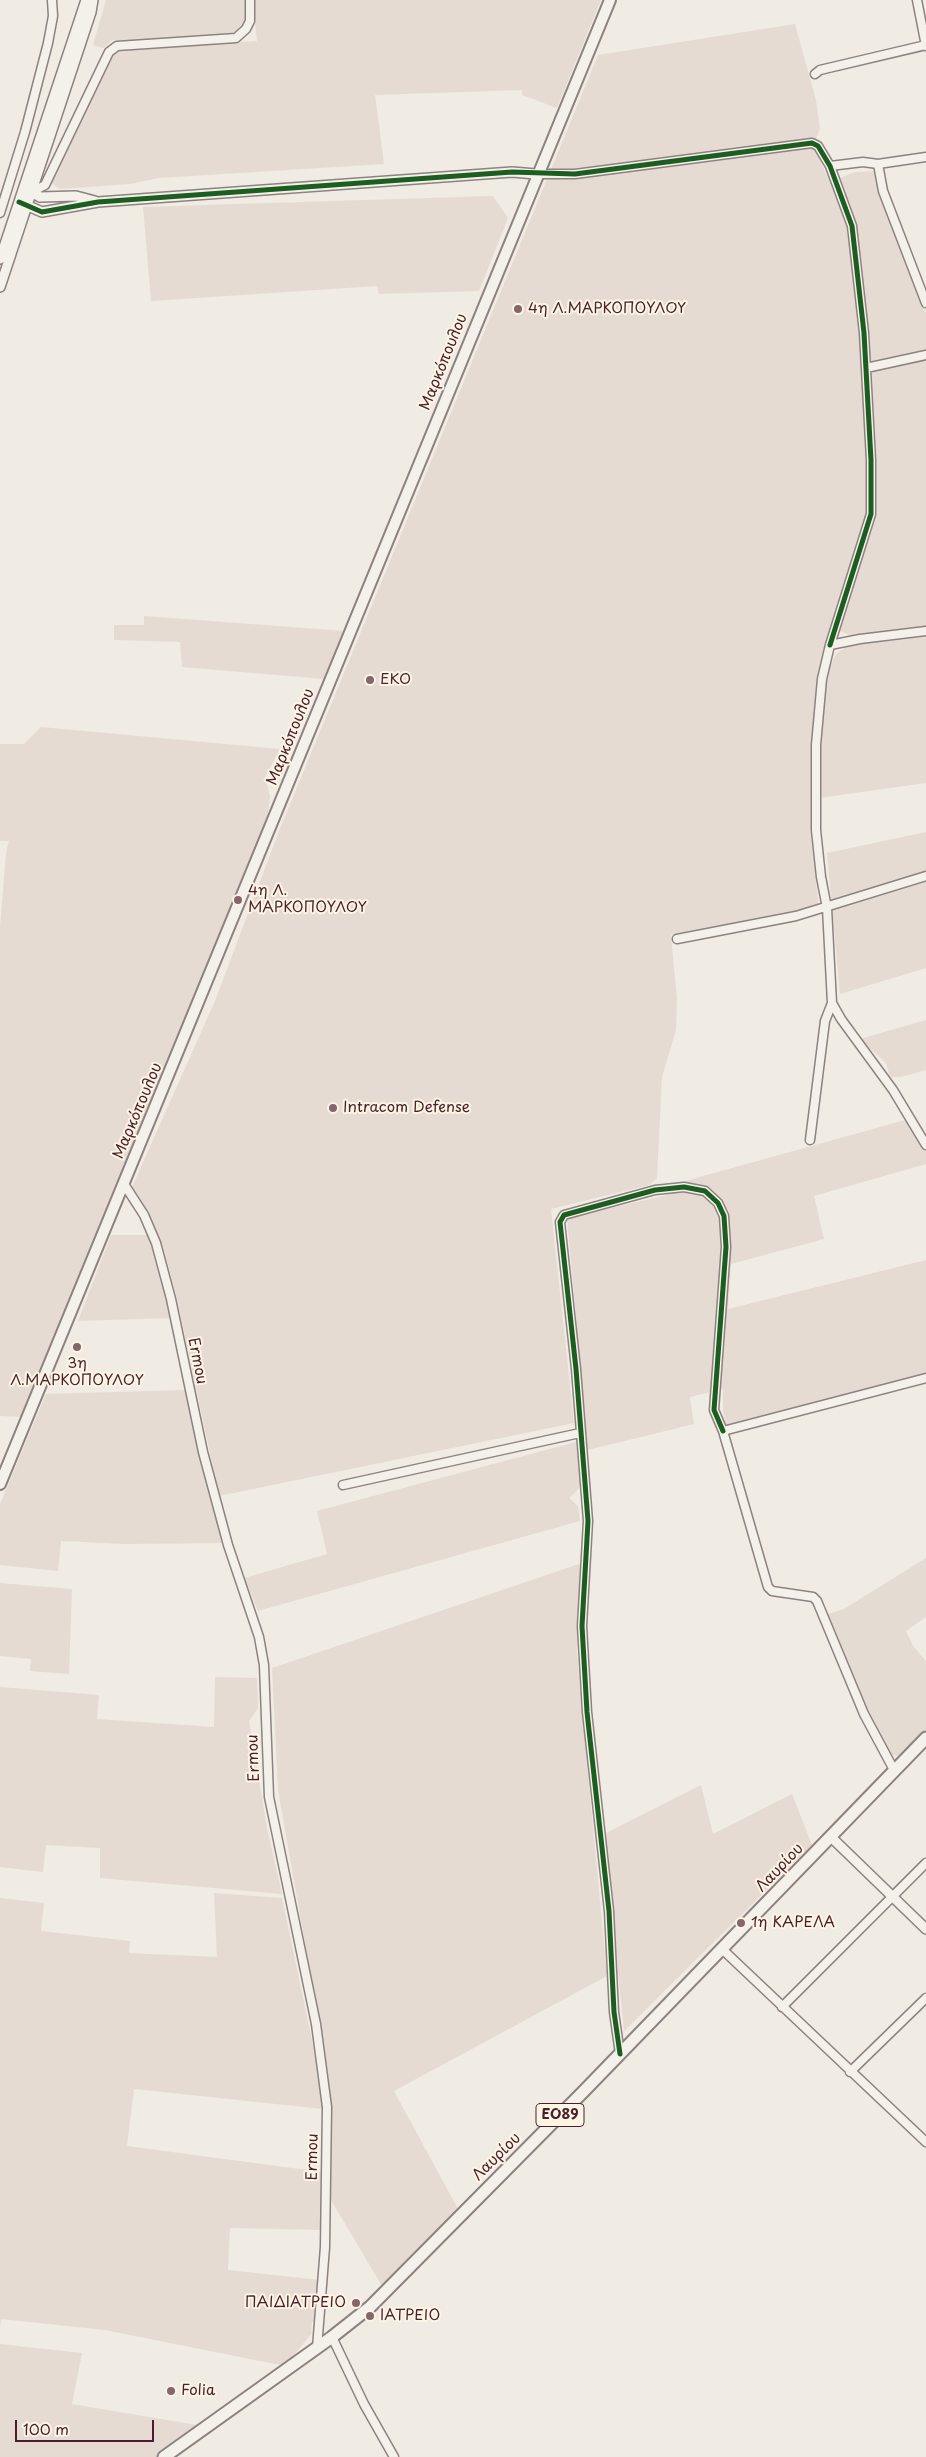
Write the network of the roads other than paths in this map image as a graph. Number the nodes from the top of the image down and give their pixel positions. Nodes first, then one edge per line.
1 (52, 0) edge
2 (86, 0) edge
3 (93, 0) edge
4 (250, 0) edge
5 (610, 0) edge
6 (917, 0) edge
7 (926, 45) edge
8 (815, 74) dead end
9 (926, 157) edge
10 (878, 164) junction
11 (830, 166) junction
12 (536, 174) junction
13 (23, 188) junction
14 (32, 192) junction
15 (19, 202) junction
16 (98, 202) junction
17 (28, 206) junction
18 (0, 213) edge
19 (0, 259) edge
20 (0, 287) edge
21 (926, 303) edge
22 (926, 355) edge
23 (866, 368) junction
24 (926, 631) edge
25 (830, 645) junction
26 (926, 876) edge
27 (827, 908) junction
28 (677, 939) dead end
29 (832, 1003) junction
30 (810, 1140) dead end
31 (926, 1145) edge
32 (124, 1184) junction
33 (926, 1378) edge
34 (723, 1431) junction
35 (580, 1433) junction
36 (0, 1484) edge
37 (343, 1485) dead end
38 (926, 1738) edge
39 (894, 1770) junction
40 (831, 1837) junction
41 (926, 1862) edge
42 (893, 1897) junction
43 (926, 1929) edge
44 (722, 1949) junction
45 (926, 1998) edge
46 (782, 2007) junction
47 (620, 2054) junction
48 (850, 2072) junction
49 (926, 2129) edge
50 (919, 2136) junction
51 (926, 2142) edge
52 (332, 2337) junction
53 (317, 2348) junction
54 (164, 2457) edge
55 (394, 2457) edge

1 - 18 street
2 - 13 street
3 - 14 street
4 - 14 street
5 - 12 main road, Μαρκόπουλου
6 - 7 street
7 - 8 street
9 - 10 street
10 - 11 street
10 - 21 street
11 - 12 street
11 - 23 street
12 - 16 street
12 - 32 main road, Μαρκόπουλου
13 - 14 street
13 - 15 street
14 - 16 street
14 - 17 street
15 - 17 street
15 - 19 street
16 - 17 street
17 - 20 street
22 - 23 street
23 - 25 street
24 - 25 street
25 - 27 street
26 - 27 street
27 - 28 street
27 - 29 street
29 - 30 street
29 - 31 street
32 - 36 main road, Μαρκόπουλου
32 - 53 street, Ermou
33 - 34 street
34 - 35 street
34 - 39 street
35 - 37 street
35 - 47 street
38 - 39 main road, Λαυρίου / ΕΟ89
39 - 40 main road, Λαυρίου / ΕΟ89
40 - 42 street
40 - 44 main road, Λαυρίου / ΕΟ89
41 - 42 street
42 - 43 street
42 - 46 street
44 - 46 street
44 - 47 main road, Λαυρίου / ΕΟ89
45 - 48 street
46 - 48 street
47 - 52 main road, Λαυρίου / ΕΟ89
48 - 50 street
49 - 50 street
50 - 51 street
52 - 53 main road, Λαυρίου / ΕΟ89
52 - 55 street
53 - 54 main road, Λαυρίου / ΕΟ89

